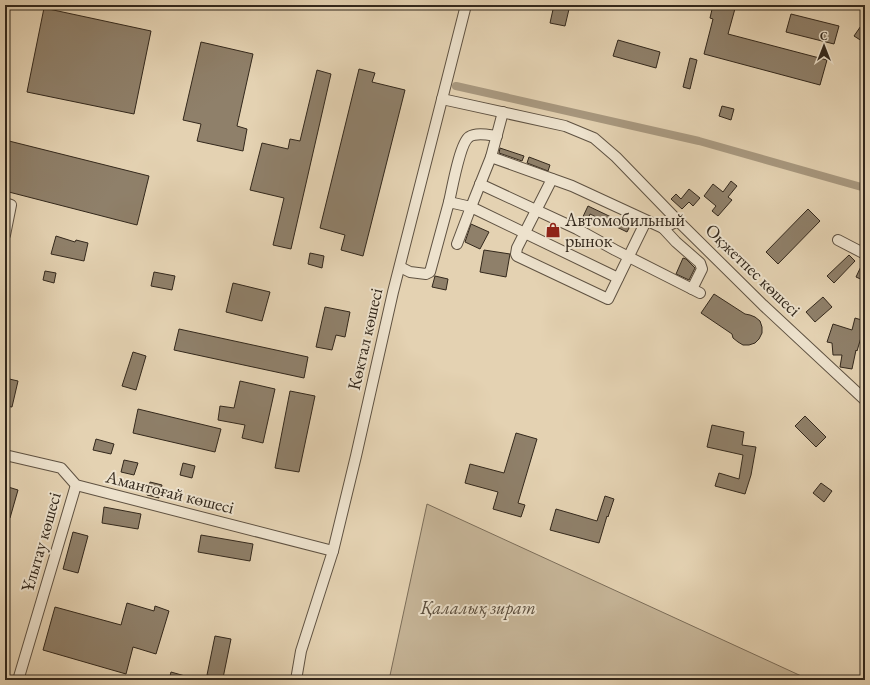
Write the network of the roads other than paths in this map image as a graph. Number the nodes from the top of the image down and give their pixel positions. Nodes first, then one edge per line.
1 (466, 5) edge
2 (442, 99) junction
3 (502, 112) junction
4 (497, 136) junction
5 (491, 157) junction
6 (552, 179) junction
7 (480, 184) junction
8 (449, 202) junction
9 (5, 204) edge
10 (470, 207) junction
11 (535, 210) junction
12 (646, 221) junction
13 (678, 221) junction
14 (663, 228) junction
15 (524, 234) junction
16 (5, 235) edge
17 (838, 240) dead end
18 (457, 244) dead end
19 (865, 254) edge
20 (630, 257) junction
21 (400, 267) junction
22 (618, 278) junction
23 (865, 400) edge
24 (5, 455) edge
25 (76, 485) junction
26 (333, 551) junction
27 (19, 677) dead end
28 (296, 680) edge

1 - 2 street, Көктал көшесі
2 - 3 street, Оқжетпес көшесі
2 - 21 street, Көктал көшесі
3 - 4 street
3 - 13 street, Оқжетпес көшесі
4 - 5 street
4 - 8 street
5 - 6 street
5 - 7 street
6 - 11 street
6 - 12 street
7 - 10 street
7 - 11 street
8 - 10 street
8 - 21 street
9 - 16 street
10 - 15 street
10 - 18 street
11 - 15 street
11 - 20 street
12 - 14 street
12 - 20 street
13 - 14 street
13 - 23 street, Оқжетпес көшесі
14 - 20 street
15 - 22 street
15 - 22 street
17 - 19 street
20 - 22 street
21 - 26 street, Көктал көшесі
24 - 25 street
25 - 26 street, Амантоғай көшесі
25 - 27 street, Ұлытау көшесі
26 - 28 street, Көктал көшесі

